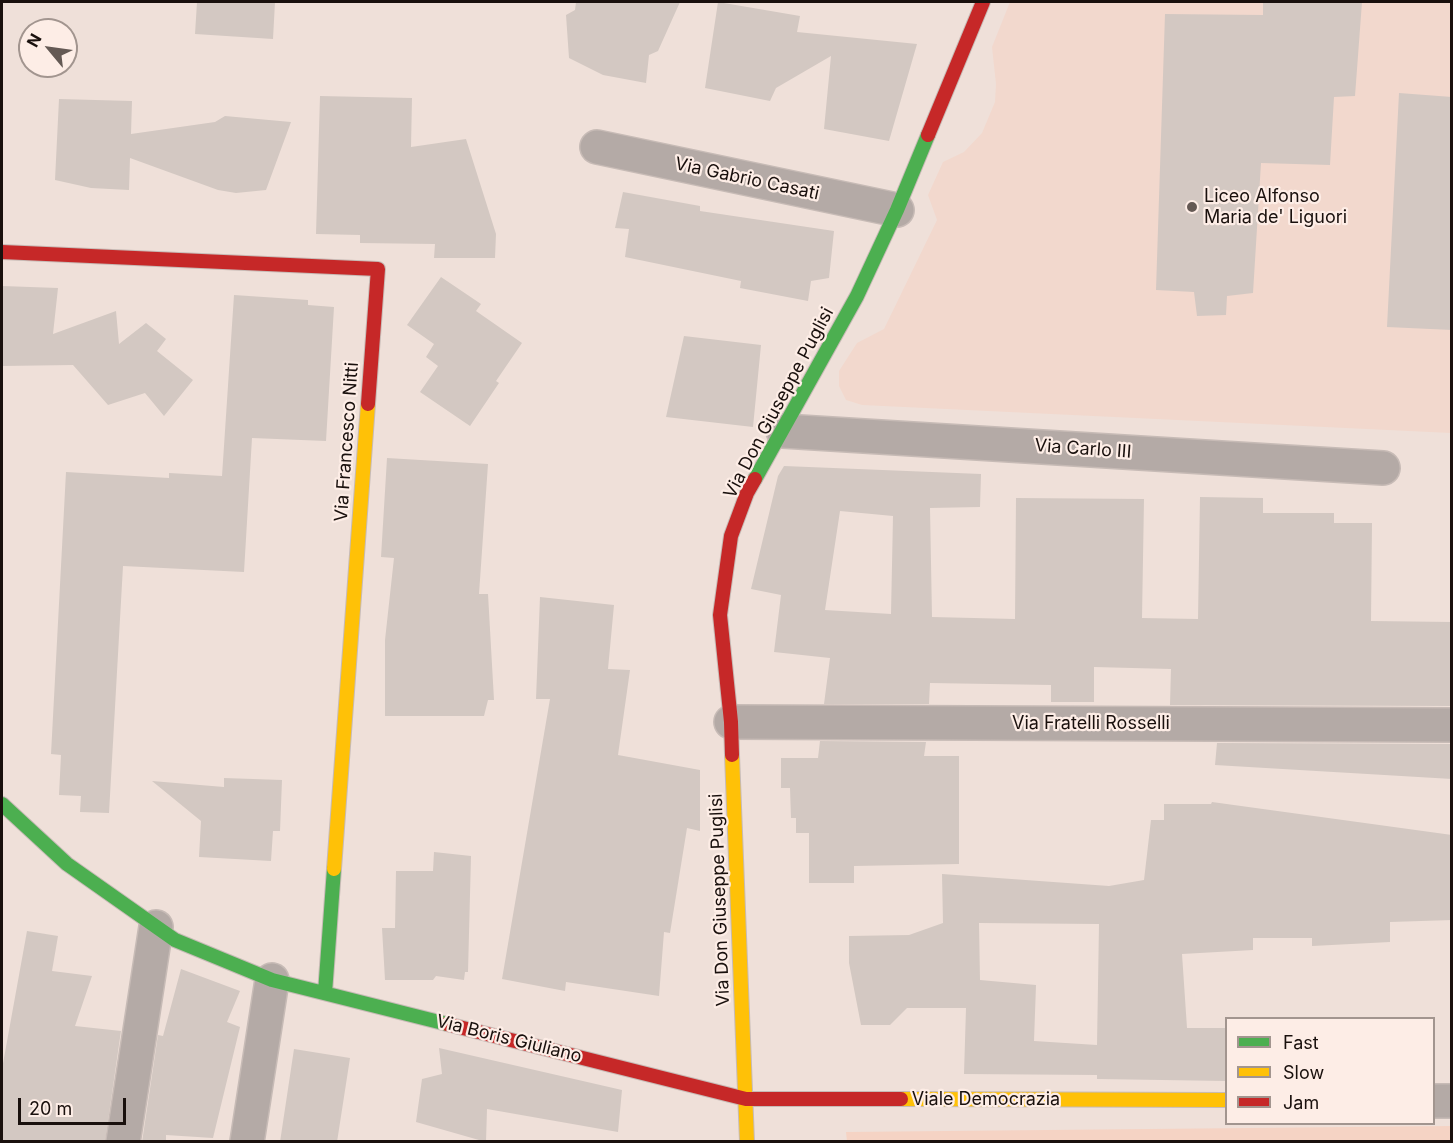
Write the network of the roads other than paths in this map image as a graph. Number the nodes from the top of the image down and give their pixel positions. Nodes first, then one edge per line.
1 (983, 2) edge
2 (597, 147) dead end
3 (897, 210) junction
4 (2, 252) edge
5 (783, 431) junction
6 (1383, 468) dead end
7 (731, 722) junction
8 (1452, 725) edge
9 (2, 804) edge
10 (156, 927) junction
11 (272, 980) junction
12 (325, 993) junction
13 (746, 1099) junction
14 (1225, 1100) edge
15 (1435, 1101) edge
16 (1452, 1101) edge
17 (123, 1142) edge
18 (247, 1142) edge
19 (747, 1142) edge

1 - 3 street, Via Don Giuseppe Puglisi
2 - 3 street, Via Gabrio Casati
3 - 5 street, Via Don Giuseppe Puglisi
4 - 12 street, Via Francesco Nitti
5 - 6 street, Via Carlo III
5 - 7 street, Via Don Giuseppe Puglisi
7 - 8 street, Via Fratelli Rosselli
7 - 13 street, Via Don Giuseppe Puglisi
9 - 10 street, Via Boris Giuliano
10 - 11 street, Via Boris Giuliano
10 - 17 street
11 - 12 street, Via Boris Giuliano
11 - 18 street
12 - 13 street, Via Boris Giuliano
13 - 14 street, Viale Democrazia
13 - 19 street, Via Don Giuseppe Puglisi
15 - 16 street

